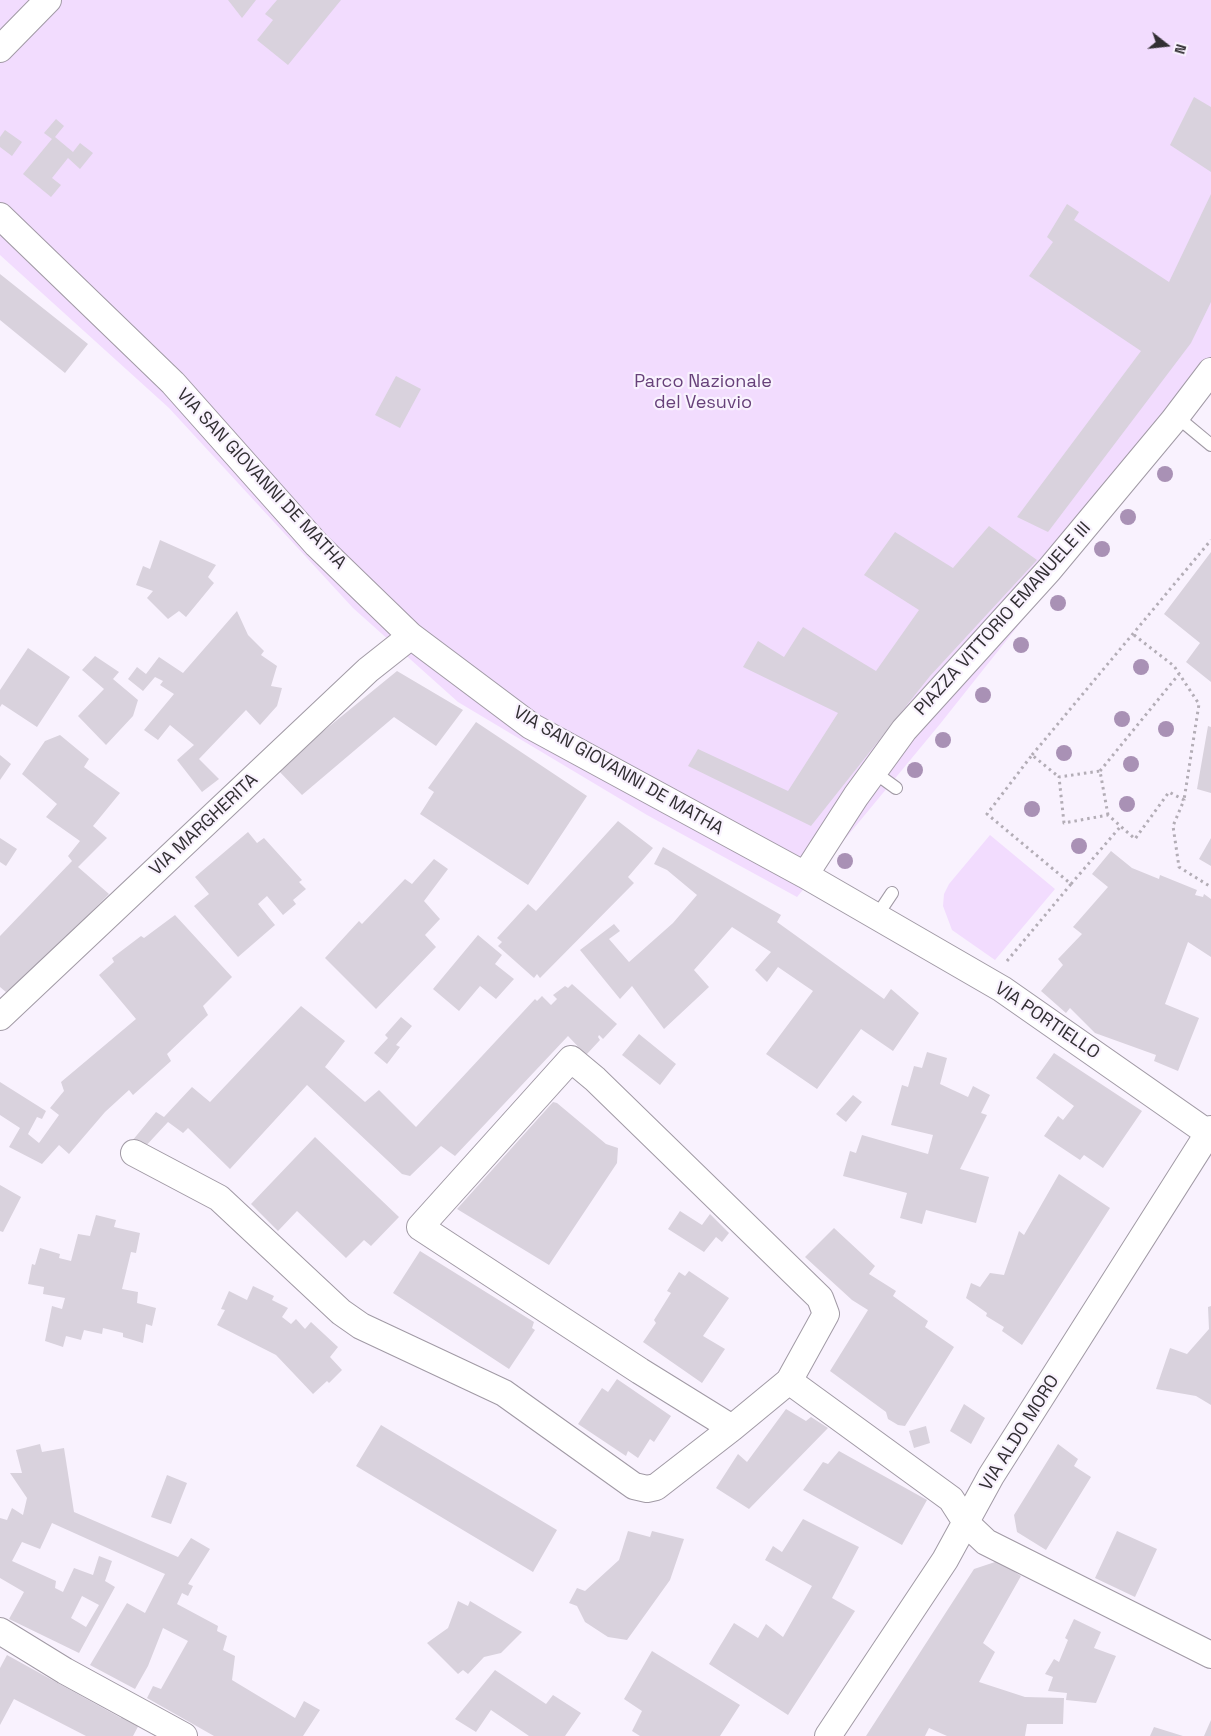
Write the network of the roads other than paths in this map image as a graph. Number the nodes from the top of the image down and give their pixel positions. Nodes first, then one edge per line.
1 (48, 0) edge
2 (0, 49) edge
3 (0, 216) edge
4 (1211, 371) edge
5 (1176, 416) junction
6 (1211, 445) edge
7 (411, 636) junction
8 (874, 772) junction
9 (896, 788) dead end
10 (805, 875) junction
11 (892, 893) dead end
12 (876, 917) junction
13 (0, 1017) edge
14 (1210, 1132) edge
15 (134, 1153) dead end
16 (789, 1381) junction
17 (732, 1428) junction
18 (967, 1524) junction
19 (0, 1631) edge
20 (1211, 1655) edge
21 (184, 1736) edge
22 (828, 1736) edge

1 - 2 street
3 - 7 street, VIA SAN GIOVANNI DE MATHA
4 - 5 street, PIAZZA VITTORIO EMANUELE III
5 - 6 lane
5 - 8 street, PIAZZA VITTORIO EMANUELE III
7 - 10 street, VIA SAN GIOVANNI DE MATHA
7 - 13 street, VIA MARGHERITA
8 - 9 lane
8 - 10 street, PIAZZA VITTORIO EMANUELE III
10 - 12 street, VIA SAN GIOVANNI DE MATHA
11 - 12 lane
12 - 14 street, VIA PORTIELLO
14 - 18 street, VIA ALDO MORO
15 - 17 street
16 - 17 street
16 - 17 street
16 - 18 street
18 - 20 street
18 - 22 street, VIA ALDO MORO
19 - 21 street

